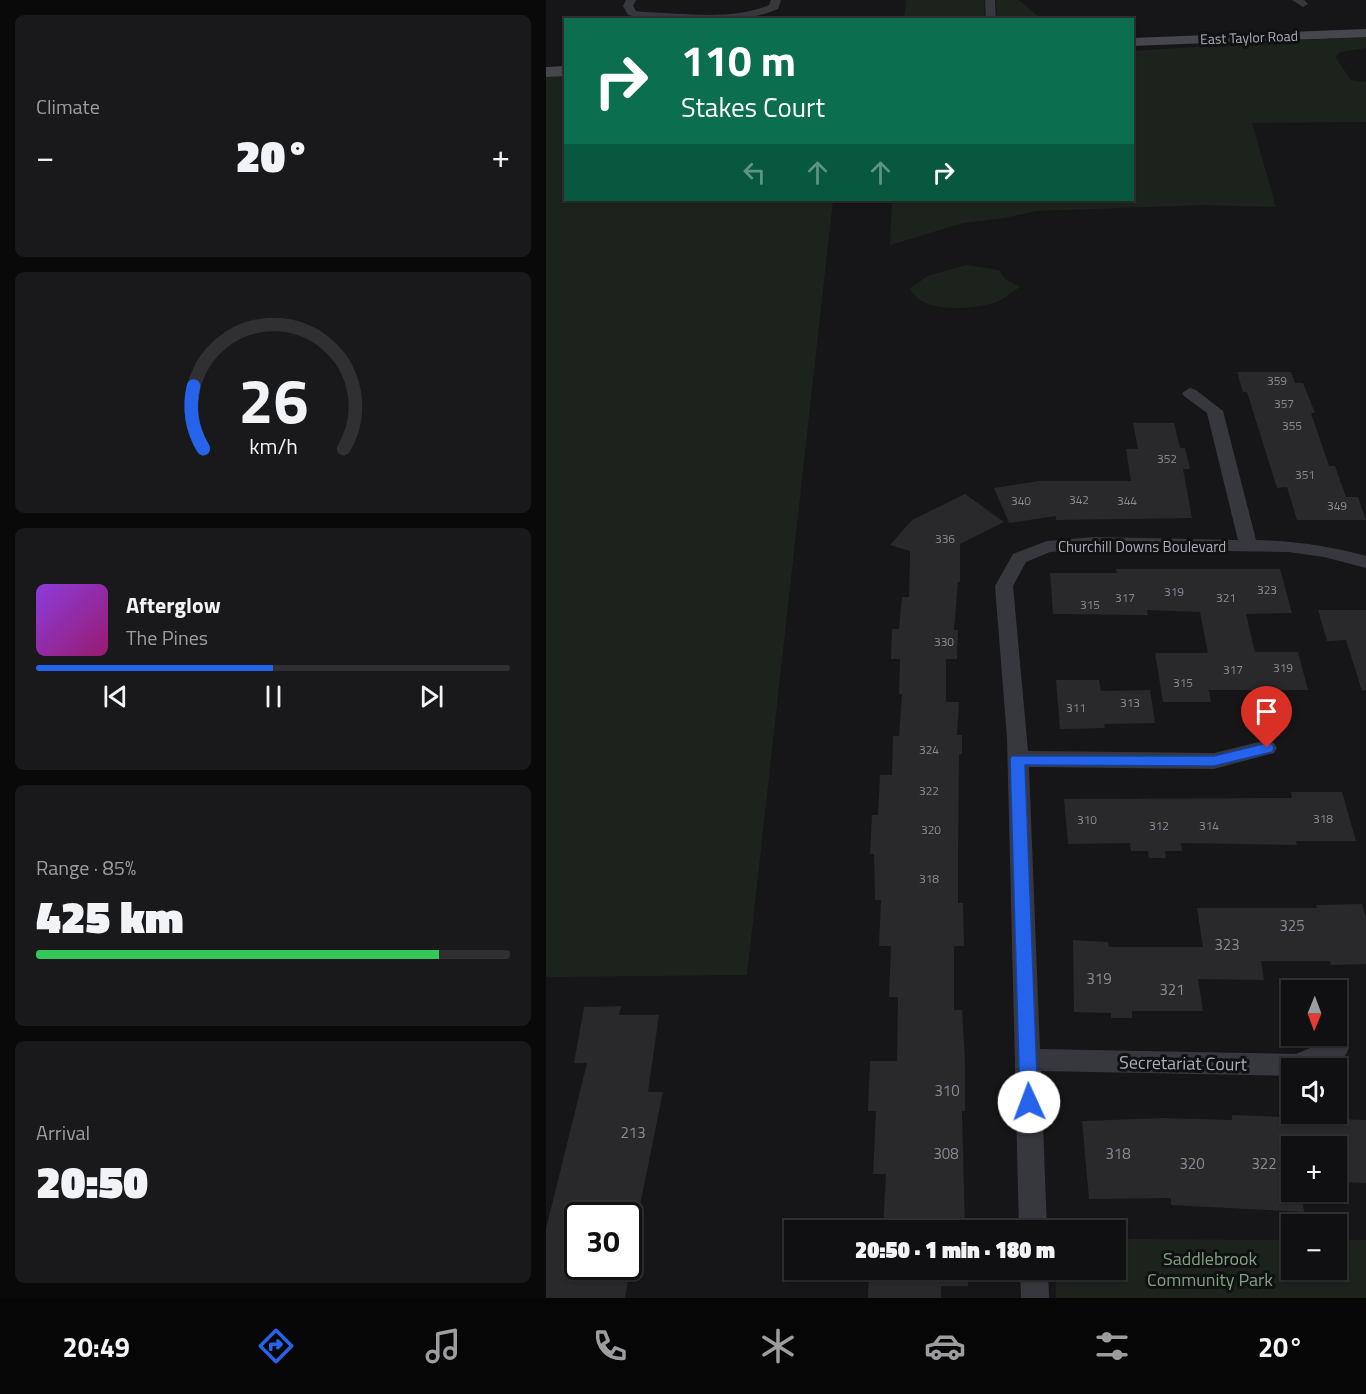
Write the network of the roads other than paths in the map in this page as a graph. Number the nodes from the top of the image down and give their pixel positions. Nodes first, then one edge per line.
1 (631, 0) edge
2 (776, 0) edge
3 (990, 0) edge
4 (992, 18) edge
5 (1366, 33) edge
6 (1134, 42) edge
7 (564, 71) edge
8 (546, 72) edge
9 (1190, 393) dead end
10 (1248, 545) junction
11 (1366, 562) edge
12 (1267, 748) dead end
13 (1017, 759) junction
14 (1336, 1048) dead end
15 (1027, 1060) junction
16 (1033, 1220) edge
17 (1034, 1280) edge
18 (1035, 1298) edge

1 - 2 street
3 - 4 street
5 - 6 main road, East Taylor Road
7 - 8 main road
9 - 10 street
10 - 11 street, Churchill Downs Boulevard
10 - 13 street, Churchill Downs Boulevard
12 - 13 street
13 - 15 street, Churchill Downs Boulevard
14 - 15 street, Secretariat Court
15 - 16 street, Churchill Downs Boulevard
17 - 18 street

